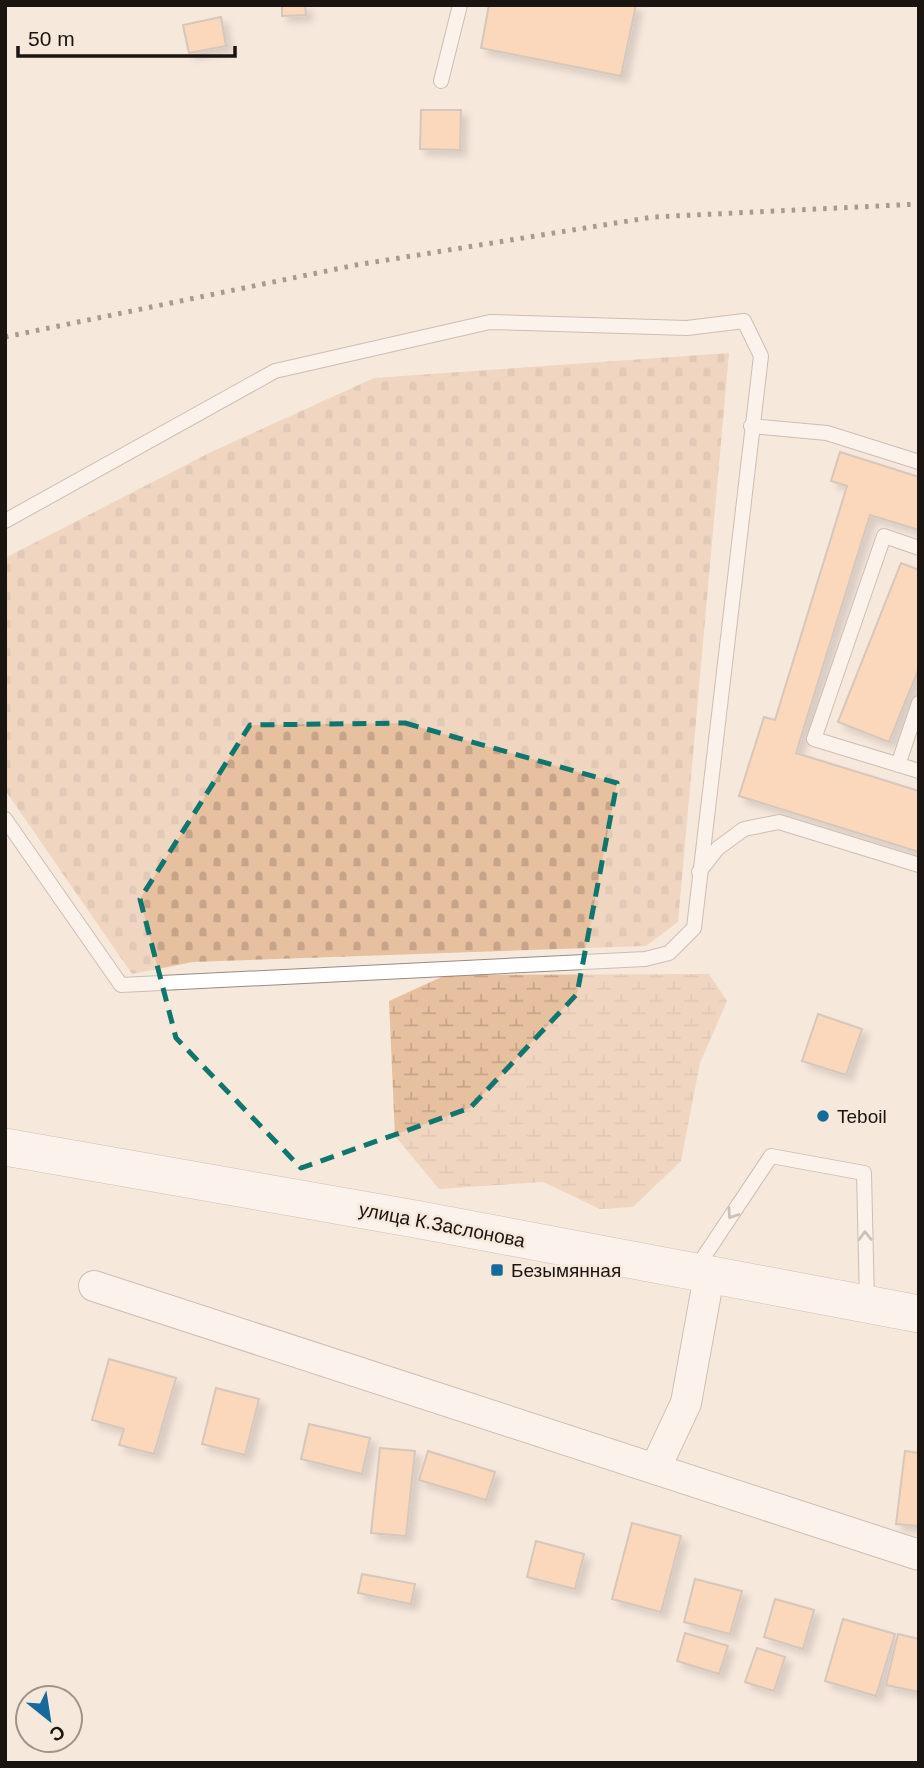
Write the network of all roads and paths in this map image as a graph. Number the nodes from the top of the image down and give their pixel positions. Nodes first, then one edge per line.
1 (460, 5) edge
2 (441, 81) dead end
3 (751, 426) junction
4 (919, 462) edge
5 (5, 520) edge
6 (919, 548) edge
7 (919, 704) edge
8 (898, 765) junction
9 (919, 771) edge
10 (5, 819) edge
11 (919, 865) edge
12 (698, 873) junction
13 (5, 1147) edge
14 (701, 1275) junction
15 (94, 1286) dead end
16 (867, 1304) junction
17 (919, 1314) edge
18 (655, 1469) junction
19 (919, 1555) edge

1 - 2 lane
3 - 4 lane
3 - 5 lane
3 - 12 lane
6 - 8 lane
7 - 8 lane
8 - 9 lane
10 - 12 lane
11 - 12 lane
13 - 14 street, улица К.Заслонова
14 - 16 street, улица К.Заслонова
16 -> 14 lane
14 - 18 street
15 - 18 street
16 - 17 street, улица К.Заслонова
18 - 19 street

